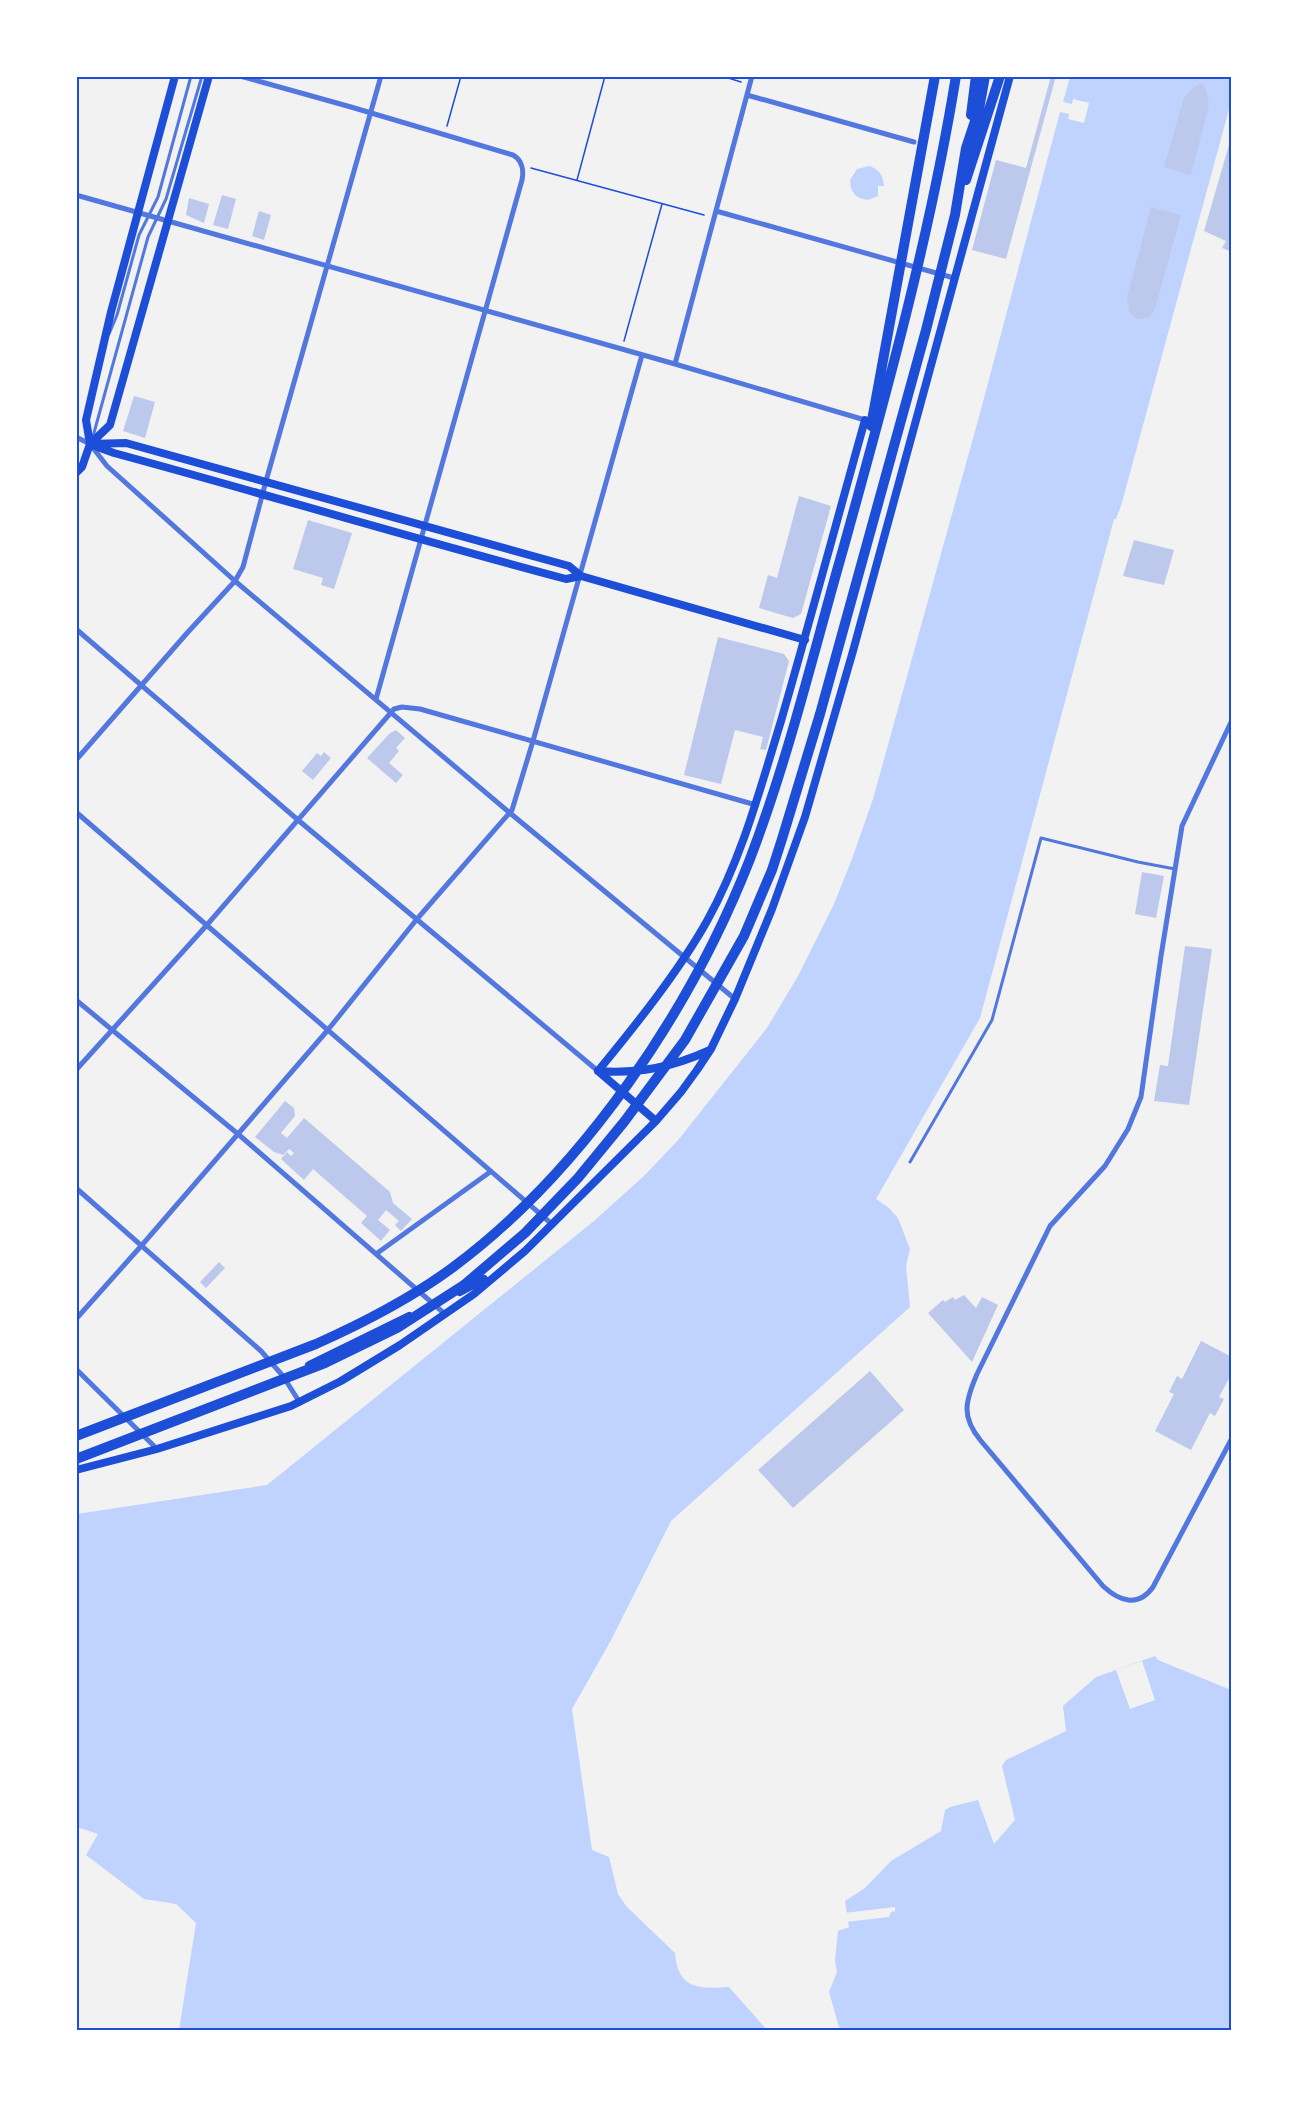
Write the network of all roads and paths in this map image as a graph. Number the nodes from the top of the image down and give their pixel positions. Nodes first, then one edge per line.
1 (175, 76) edge
2 (191, 76) edge
3 (202, 76) edge
4 (209, 76) edge
5 (240, 76) edge
6 (381, 76) edge
7 (461, 76) edge
8 (605, 76) edge
9 (722, 76) edge
10 (752, 76) edge
11 (935, 76) edge
12 (956, 76) edge
13 (976, 76) edge
14 (985, 76) edge
15 (1000, 76) edge
16 (1010, 76) edge
17 (741, 82) dead end
18 (747, 95) junction
19 (371, 113) junction
20 (447, 126) dead end
21 (914, 142) dead end
22 (966, 148) junction
23 (522, 165) junction
24 (577, 180) junction
25 (76, 195) edge
26 (662, 203) junction
27 (716, 211) junction
28 (138, 212) junction
29 (704, 215) dead end
30 (955, 215) junction
31 (153, 217) junction
32 (166, 221) junction
33 (327, 267) junction
34 (954, 278) junction
35 (484, 311) junction
36 (623, 342) dead end
37 (104, 346) junction
38 (642, 355) junction
39 (675, 364) junction
40 (865, 420) joint
41 (76, 437) edge
42 (90, 444) junction
43 (76, 473) edge
44 (266, 481) junction
45 (861, 485) junction
46 (262, 493) junction
47 (424, 525) junction
48 (420, 540) junction
49 (580, 576) junction
50 (235, 581) junction
51 (76, 629) edge
52 (805, 640) junction
53 (142, 685) junction
54 (376, 699) junction
55 (390, 712) junction
56 (1232, 720) edge
57 (533, 741) junction
58 (76, 760) edge
59 (756, 805) junction
60 (76, 813) edge
61 (510, 813) junction
62 (298, 820) junction
63 (1175, 869) junction
64 (417, 919) junction
65 (206, 926) junction
66 (684, 958) junction
67 (735, 999) junction
68 (76, 1000) edge
69 (327, 1031) junction
70 (112, 1032) junction
71 (711, 1049) junction
72 (76, 1070) edge
73 (598, 1071) junction
74 (656, 1121) junction
75 (238, 1134) junction
76 (910, 1162) dead end
77 (489, 1172) junction
78 (76, 1188) edge
79 (553, 1225) junction
80 (142, 1245) junction
81 (376, 1254) junction
82 (499, 1271) junction
83 (434, 1304) junction
84 (445, 1314) junction
85 (76, 1319) edge
86 (76, 1369) edge
87 (283, 1376) junction
88 (300, 1403) junction
89 (139, 1431) junction
90 (76, 1436) edge
91 (1232, 1438) edge
92 (157, 1449) junction
93 (76, 1457) edge
94 (76, 1470) edge

1 - 28 main road
2 - 31 lane
3 - 31 lane
4 - 32 main road
5 - 19 street
6 - 19 street
7 - 20 path
8 - 24 path
9 - 17 path
10 - 18 street
11 - 45 highway
12 - 45 highway
13 - 22 highway
14 - 22 highway
15 - 30 highway
16 - 34 main road
18 - 21 street
18 - 27 street
19 - 23 street
19 - 33 street
22 - 30 highway
23 - 24 path
23 - 35 street
24 - 26 path
25 - 28 street
26 - 29 path
26 - 36 path
27 - 34 street
27 - 39 street
28 - 31 street
28 - 37 main road
30 - 93 highway
31 - 32 street
31 - 37 lane
31 - 42 lane
32 - 33 street
32 - 42 main road
33 - 35 street
33 - 44 street
34 - 67 main road
35 - 38 street
35 - 47 street
37 - 42 main road
38 - 39 street
38 - 49 street
39 - 40 street
40 - 52 main road
41 - 42 street
42 - 43 main road
42 - 44 main road
42 - 46 main road
42 - 50 street
44 - 46 street
44 - 47 main road
45 - 90 highway
46 - 48 main road
46 - 50 street
47 - 48 street
47 - 49 main road
48 - 49 main road
48 - 54 street
49 - 52 main road
49 - 57 street
50 - 53 street
50 - 54 street
51 - 53 street
52 - 59 main road
53 - 58 street
53 - 62 street
54 - 55 street
55 - 57 street
55 - 61 street
55 - 62 street
56 - 63 street
57 - 59 street
57 - 61 street
59 - 66 main road
60 - 65 street
61 - 64 street
61 - 66 street
62 - 64 street
62 - 65 street
63 - 76 lane
63 - 91 street
64 - 69 street
64 - 73 street
65 - 69 street
65 - 70 street
66 - 67 street
66 - 73 main road
67 - 71 main road
68 - 70 street
69 - 75 street
69 - 77 street
70 - 72 street
70 - 75 street
71 - 73 main road
71 - 74 main road
73 - 74 main road
74 - 79 main road
75 - 80 street
75 - 81 street
77 - 79 street
77 - 81 street
78 - 80 street
79 - 82 main road
80 - 85 street
80 - 87 street
81 - 83 street
82 - 83 main road
82 - 84 main road
83 - 84 street
83 - 87 main road
84 - 88 main road
86 - 89 street
87 - 88 street
87 - 89 main road
88 - 92 main road
89 - 92 street
89 - 93 main road
92 - 94 main road

